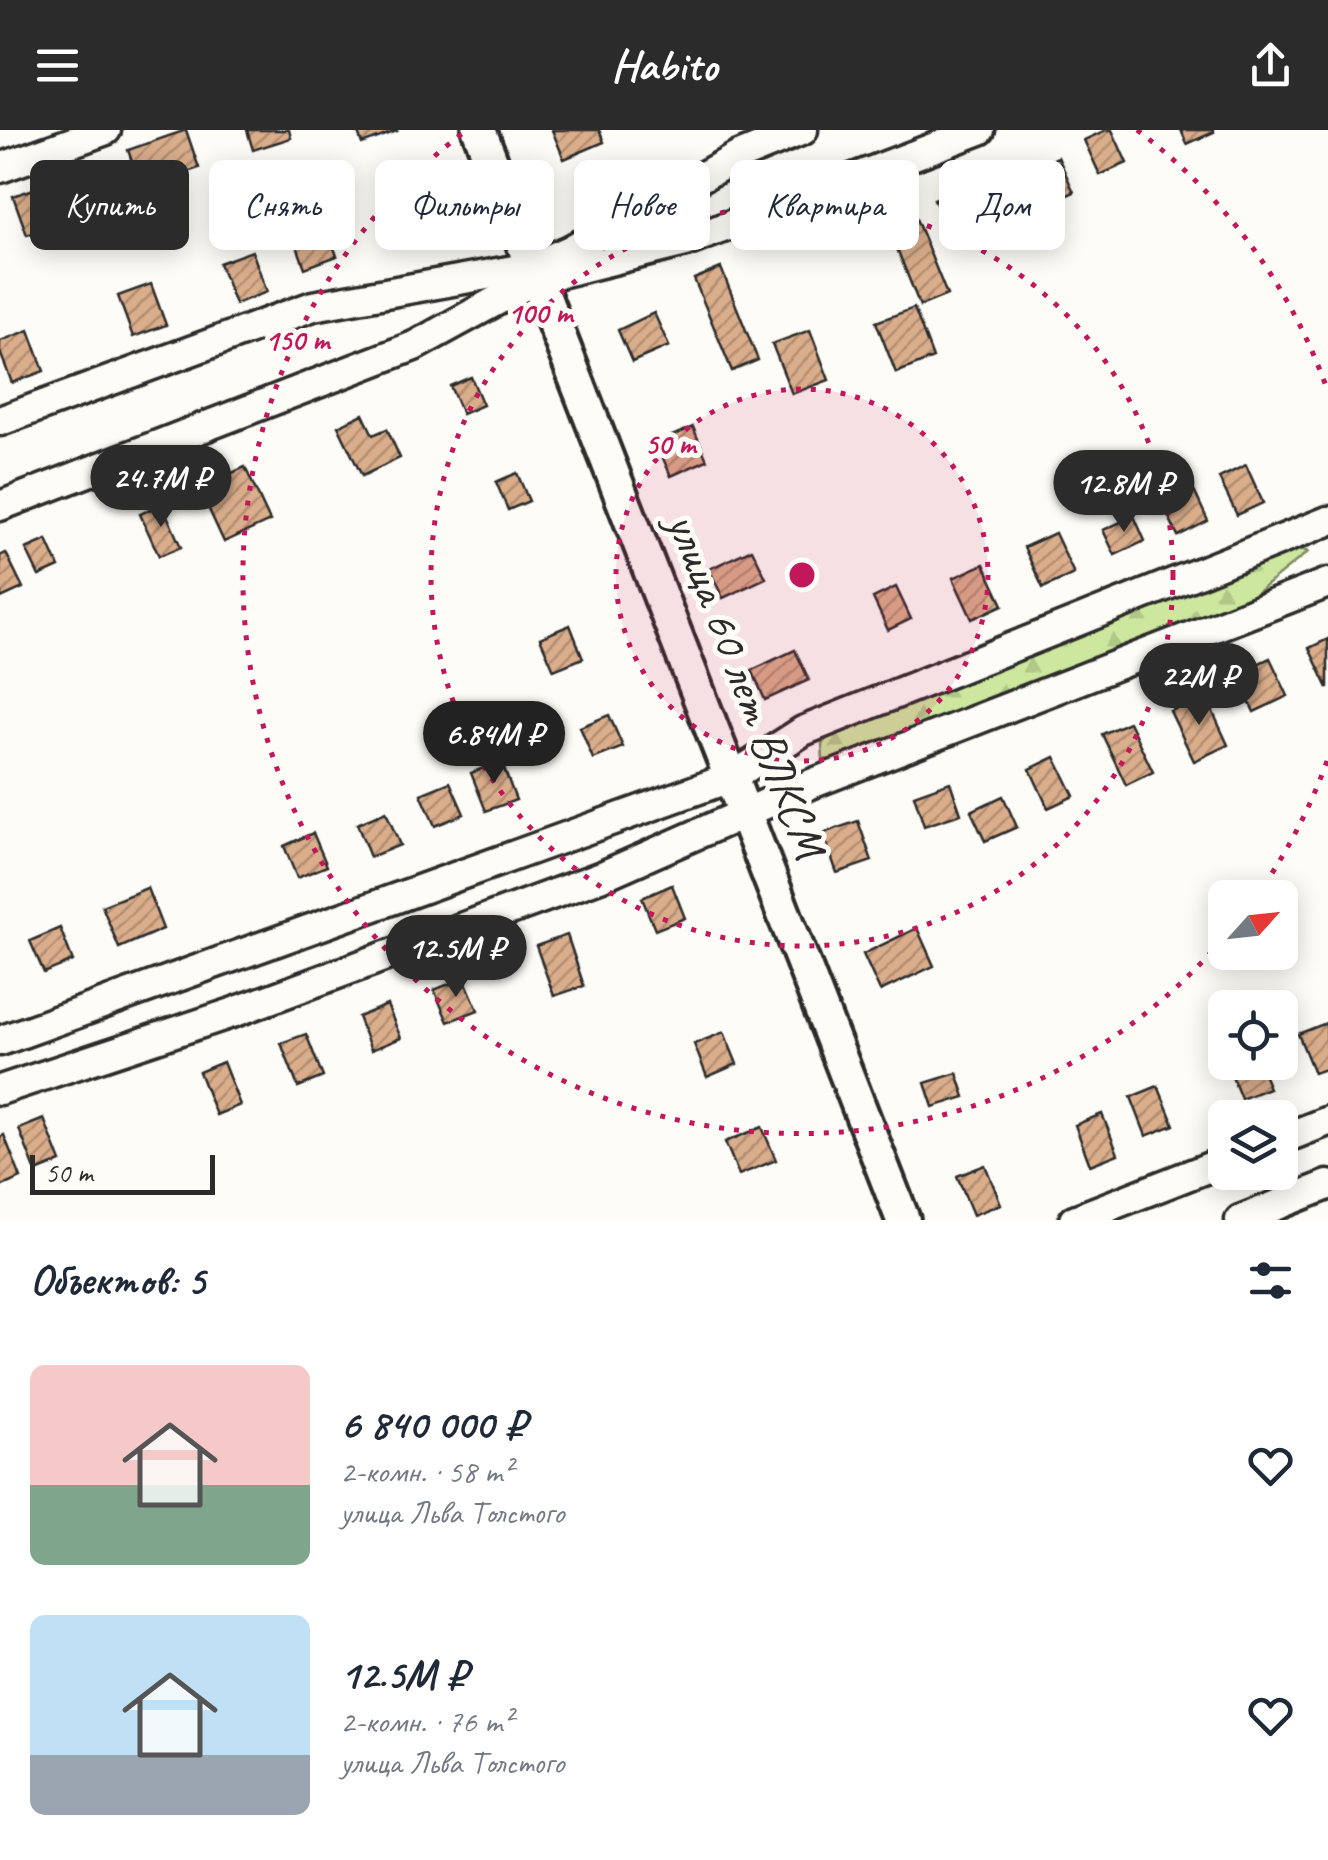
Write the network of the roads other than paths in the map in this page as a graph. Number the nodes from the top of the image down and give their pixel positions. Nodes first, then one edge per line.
1 (106, 130) edge
2 (479, 130) edge
3 (803, 130) edge
4 (980, 130) edge
5 (0, 168) edge
6 (534, 273) junction
7 (0, 422) edge
8 (0, 506) edge
9 (1328, 521) edge
10 (1328, 584) edge
11 (732, 777) junction
12 (745, 811) junction
13 (0, 1040) edge
14 (0, 1090) edge
15 (1328, 1121) edge
16 (1298, 1133) edge
17 (1208, 1168) edge
18 (1328, 1185) edge
19 (903, 1220) edge
20 (1074, 1220) edge
21 (1240, 1220) edge

1 - 5 street
2 - 6 street, улица 60 лет ВЛКСМ
3 - 6 street
4 - 6 street
6 - 7 street
6 - 8 street
6 - 11 street, улица 60 лет ВЛКСМ
9 - 11 street
10 - 12 street
11 - 12 street, улица 60 лет ВЛКСМ
11 - 13 street
12 - 14 street
12 - 19 street, улица 60 лет ВЛКСМ
15 - 16 street
17 - 20 street
18 - 21 street

